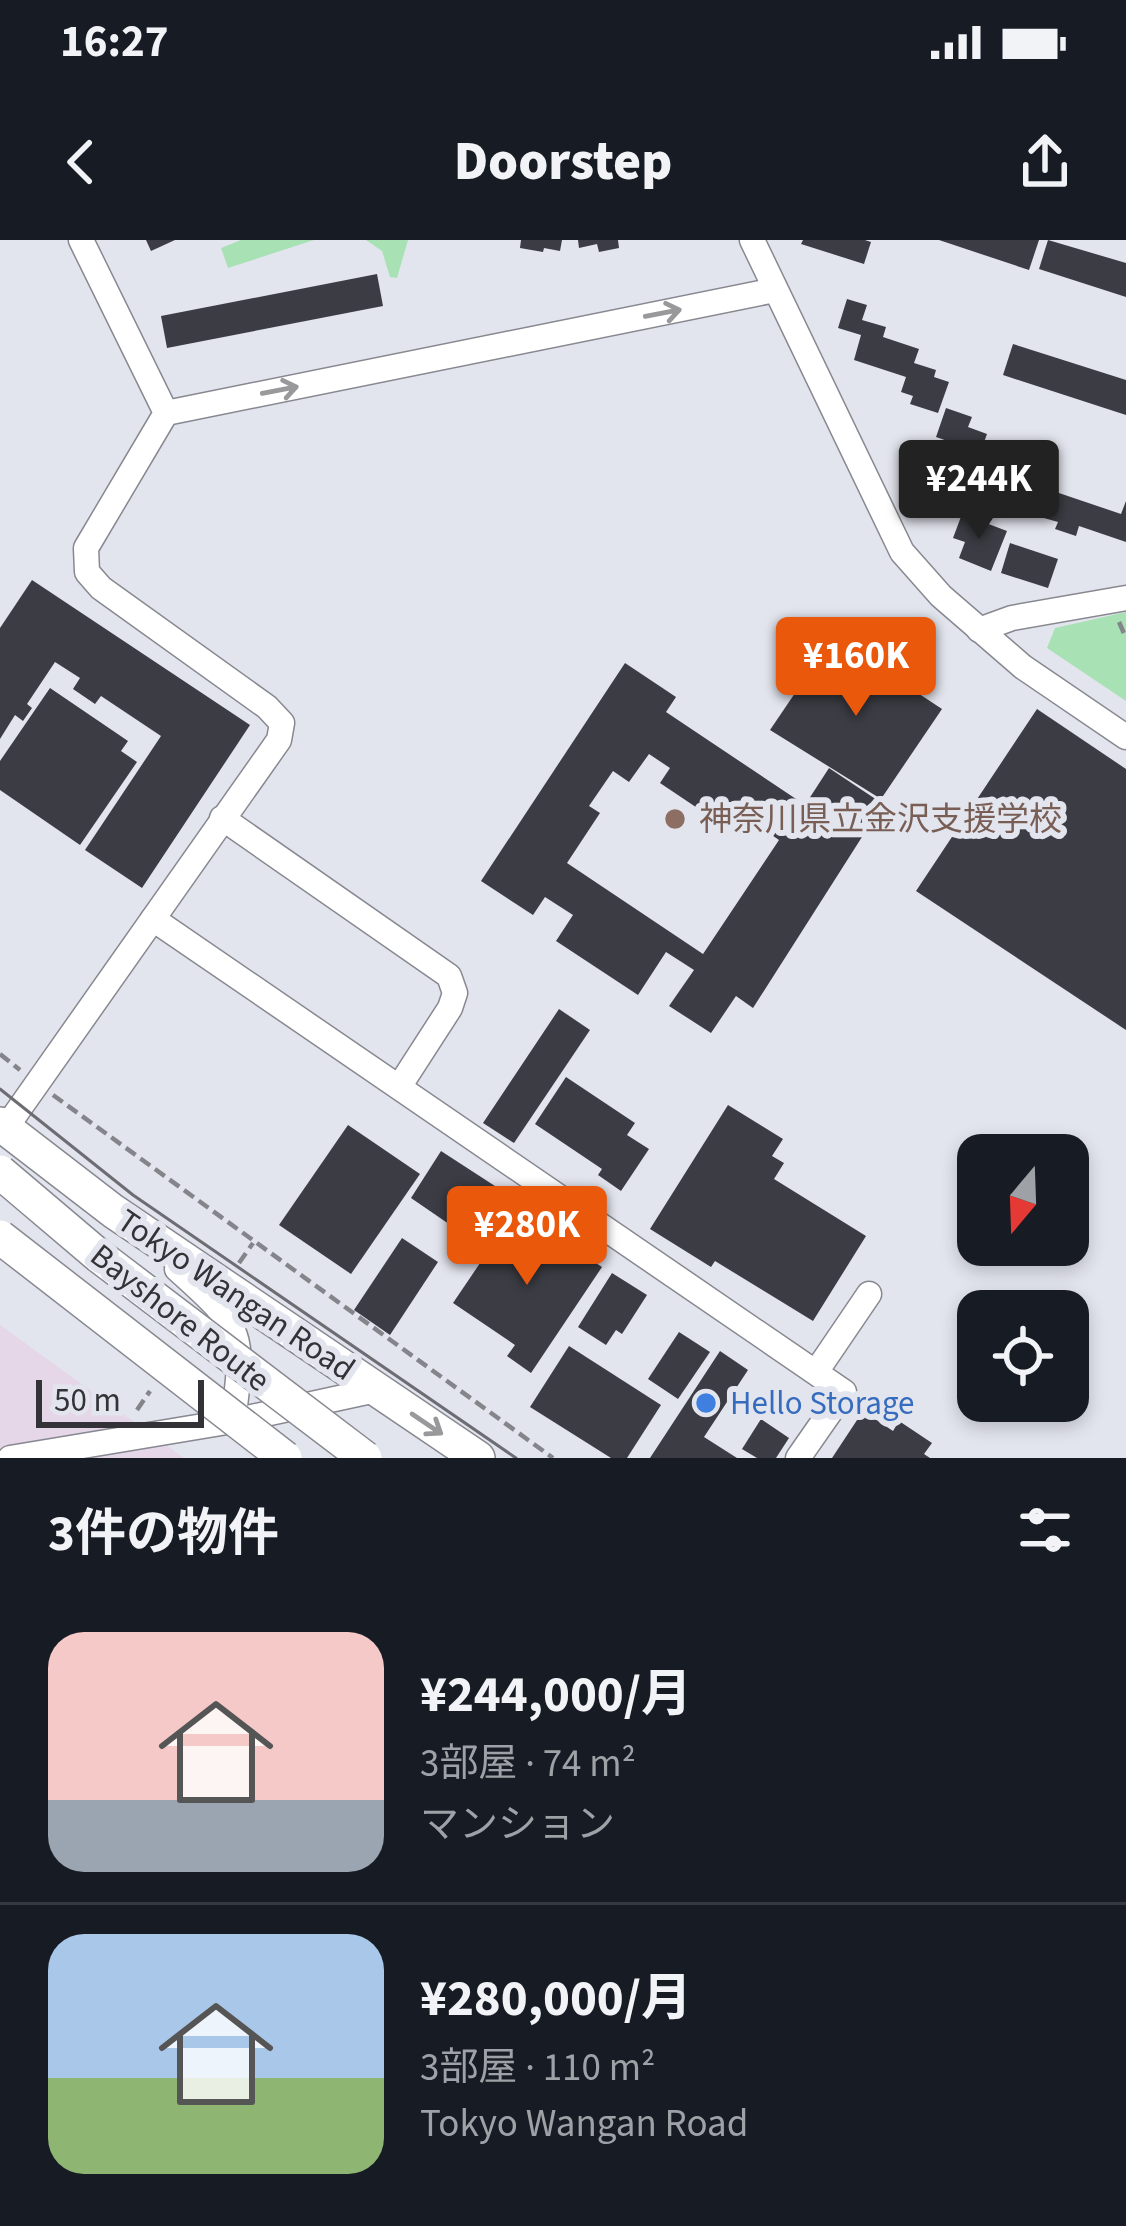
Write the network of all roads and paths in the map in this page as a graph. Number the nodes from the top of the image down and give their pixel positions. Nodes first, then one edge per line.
1 (81, 240) edge
2 (752, 240) edge
3 (775, 290) junction
4 (166, 413) junction
5 (1126, 598) edge
6 (979, 630) junction
7 (1126, 736) edge
8 (221, 818) junction
9 (152, 919) junction
10 (0, 1054) edge
11 (37, 1083) junction
12 (399, 1088) junction
13 (3, 1126) edge
14 (0, 1172) edge
15 (113, 1211) junction
16 (0, 1239) edge
17 (869, 1294) dead end
18 (816, 1372) junction
19 (376, 1390) junction
20 (232, 1421) junction
21 (13, 1458) edge
22 (283, 1458) edge
23 (365, 1458) edge
24 (478, 1458) edge
25 (553, 1458) edge
26 (799, 1458) edge

1 - 4 street
2 - 3 street
4 -> 3 street
3 - 6 street
4 - 8 street
5 - 6 street
6 - 7 street
8 - 9 street
8 - 12 street
9 - 11 street
9 - 12 street
10 - 11 path
11 - 13 street
11 - 25 path
12 - 18 street
13 - 15 highway, Tokyo Wangan Road
14 - 23 highway, Bayshore Route, bridge
15 - 19 highway, Tokyo Wangan Road
15 - 20 street
16 - 20 highway
16 - 22 highway, Bayshore Route, bridge
17 - 18 street
18 - 26 street
19 - 20 street
19 -> 24 highway, Tokyo Wangan Road
20 - 21 street
20 - 22 highway

